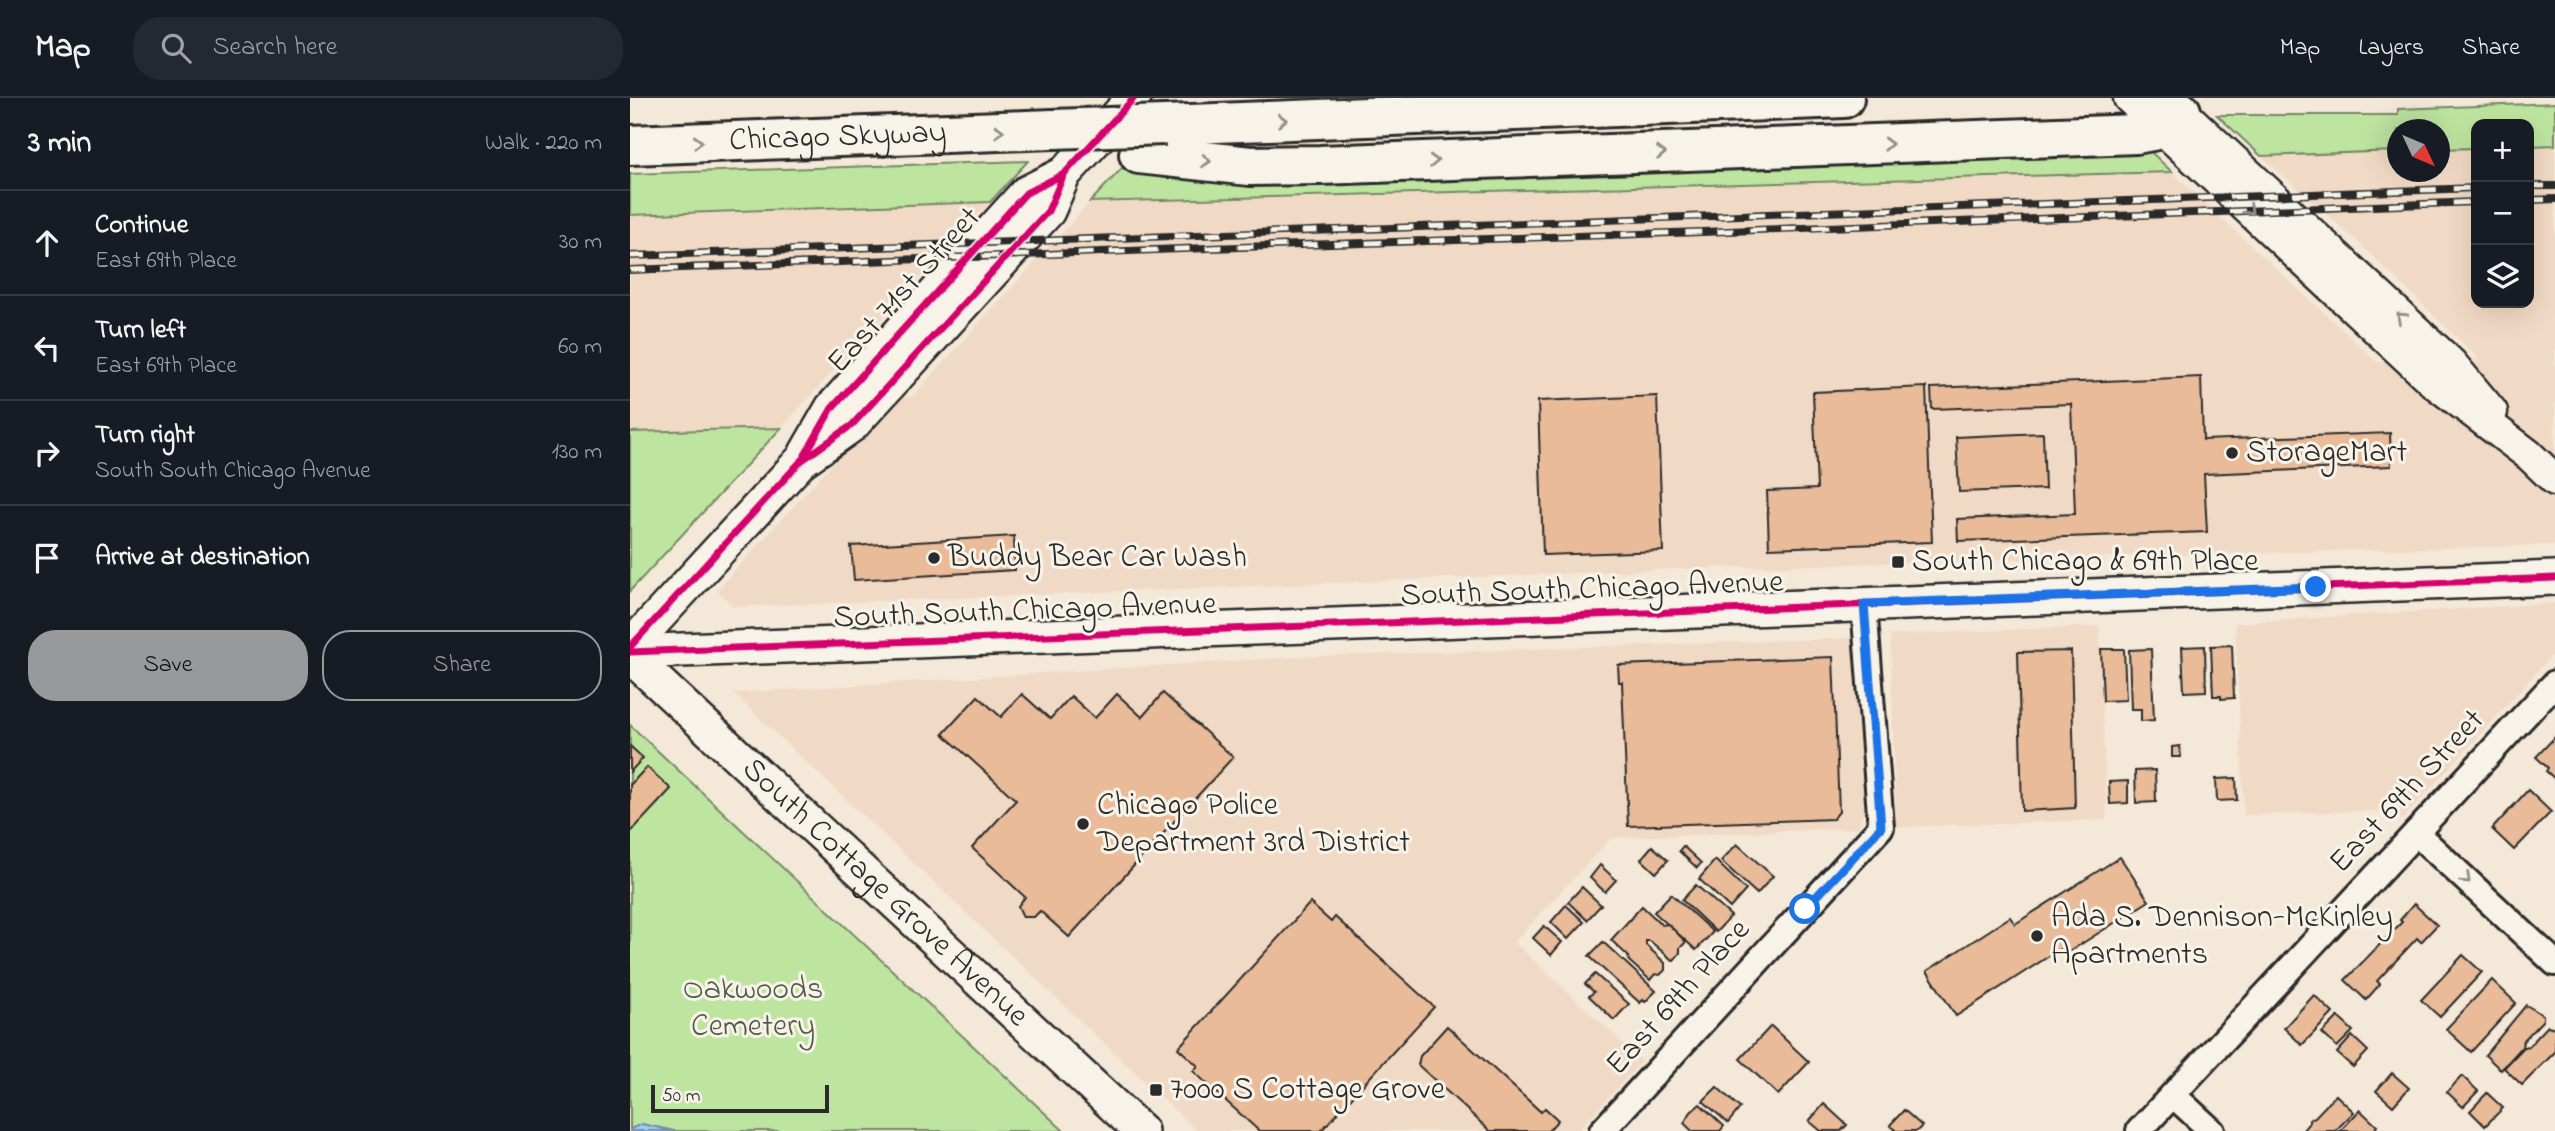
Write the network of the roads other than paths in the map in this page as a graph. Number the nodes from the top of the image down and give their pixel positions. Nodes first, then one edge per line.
1 (1134, 98) edge
2 (1844, 98) edge
3 (2129, 98) edge
4 (2170, 113) edge
5 (1053, 129) junction
6 (630, 145) edge
7 (2555, 480) edge
8 (2555, 578) edge
9 (1864, 604) junction
10 (630, 652) edge
11 (2555, 684) edge
12 (2416, 833) junction
13 (2555, 963) edge
14 (2173, 1095) junction
15 (1141, 1131) edge
16 (1602, 1131) edge
17 (2139, 1131) edge
18 (2212, 1131) edge

1 - 10 main road, East 71st Street
5 -> 2 highway, Chicago Skyway, bridge
3 - 4 street
5 -> 4 highway
4 - 7 street
6 -> 5 highway, Chicago Skyway
8 - 9 main road, South South Chicago Avenue
9 - 10 main road, South South Chicago Avenue
9 - 16 street, East 69th Place
10 - 15 main road, South Cottage Grove Avenue
11 - 12 street, East 69th Street
12 -> 13 street
12 - 14 street, East 69th Street
14 - 17 street, East 69th Street
14 - 18 street

